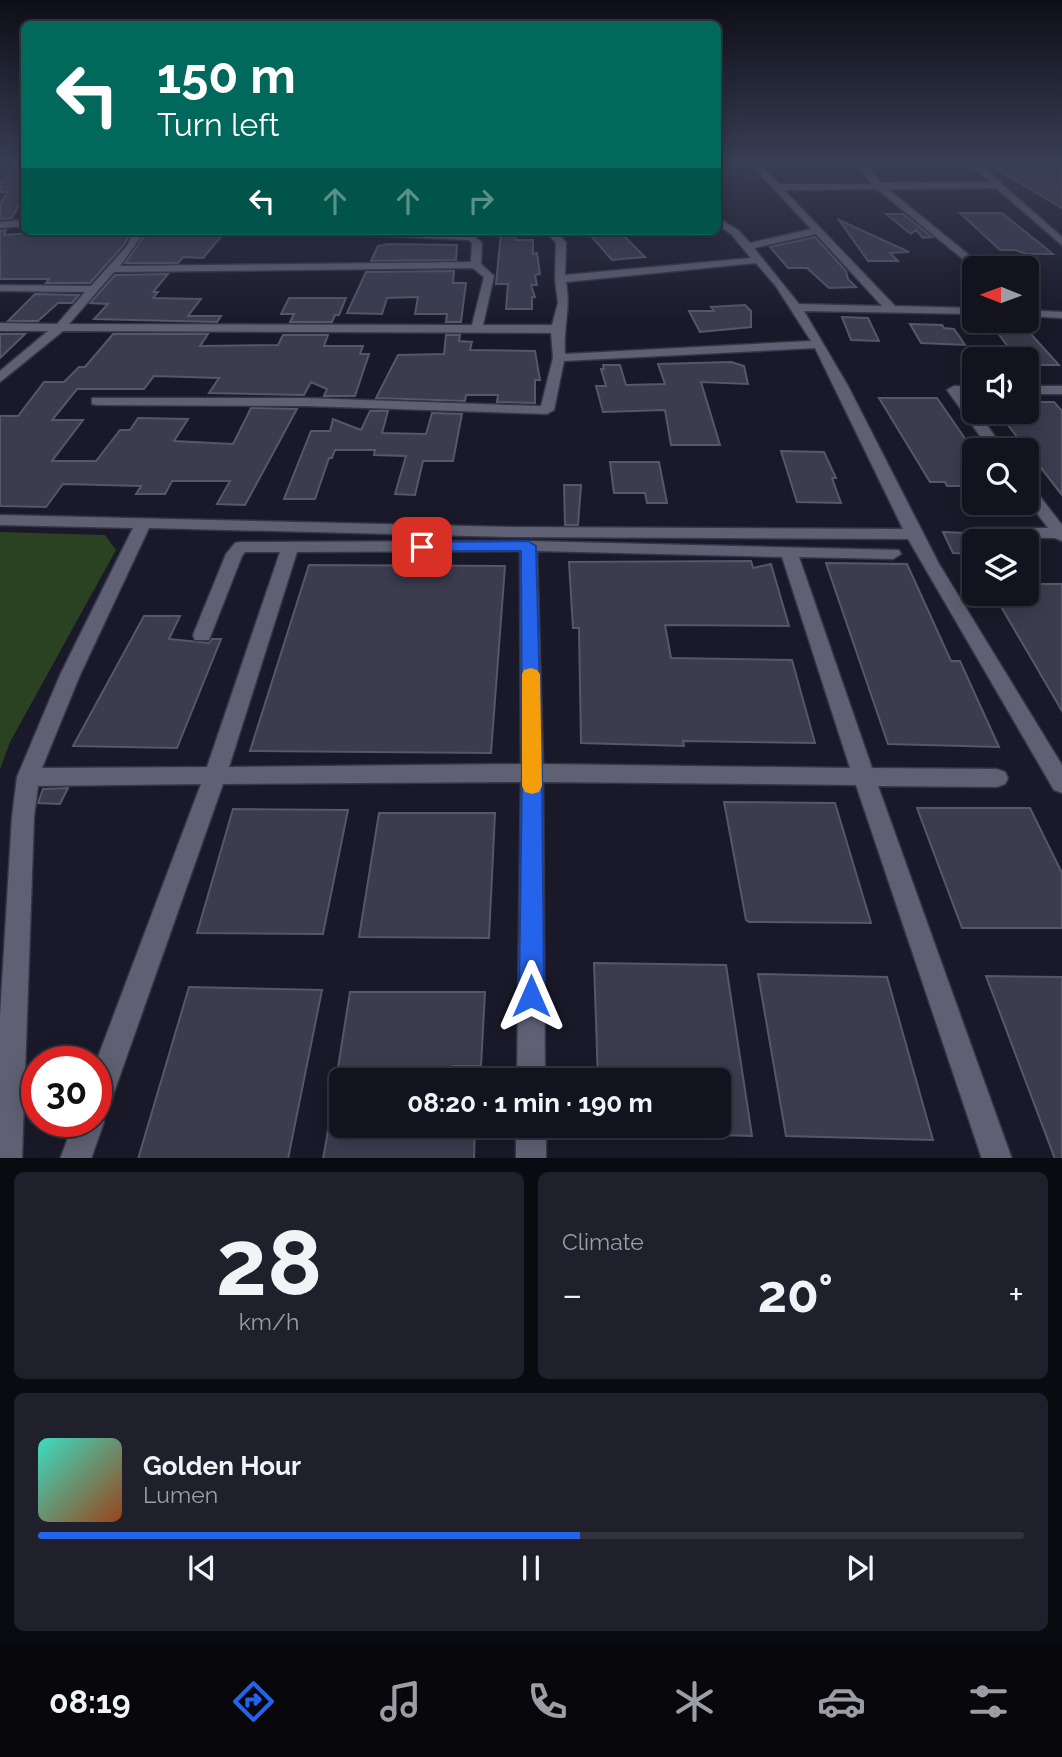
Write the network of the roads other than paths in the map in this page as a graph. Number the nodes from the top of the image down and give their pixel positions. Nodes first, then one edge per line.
1 (806, 216) edge
2 (916, 216) edge
3 (1032, 216) edge
4 (21, 223) edge
5 (721, 223) edge
6 (0, 225) edge
7 (817, 231) junction
8 (138, 235) edge
9 (429, 235) edge
10 (554, 235) edge
11 (1062, 242) edge
12 (747, 247) junction
13 (965, 256) edge
14 (759, 260) junction
15 (476, 265) junction
16 (112, 269) junction
17 (561, 279) junction
18 (0, 288) edge
19 (92, 289) junction
20 (797, 307) junction
21 (891, 308) junction
22 (962, 311) edge
23 (1040, 314) edge
24 (1062, 315) edge
25 (61, 326) junction
26 (0, 327) edge
27 (477, 327) junction
28 (557, 329) junction
29 (818, 344) junction
30 (559, 358) junction
31 (0, 378) edge
32 (962, 390) edge
33 (1039, 390) edge
34 (1062, 390) edge
35 (97, 401) dead end
36 (962, 401) edge
37 (1039, 505) edge
38 (0, 520) edge
39 (144, 522) junction
40 (914, 534) junction
41 (1039, 534) edge
42 (1061, 534) edge
43 (528, 546) junction
44 (290, 547) junction
45 (789, 552) junction
46 (893, 554) dead end
47 (202, 635) dead end
48 (532, 773) junction
49 (216, 774) junction
50 (28, 777) junction
51 (864, 777) junction
52 (997, 778) dead end
53 (1062, 784) edge
54 (112, 1057) edge
55 (531, 1068) edge
56 (83, 1137) edge
57 (531, 1138) edge
58 (7, 1158) edge
59 (75, 1158) edge
60 (531, 1158) edge
61 (997, 1158) edge

1 - 7 street
2 - 13 street
3 - 11 street
4 - 6 street
5 - 12 street
7 - 12 street
7 - 21 street
8 - 16 street
9 - 15 street
10 - 17 street
12 - 14 street
14 - 17 street
14 - 20 street
15 - 16 street
15 - 27 street
16 - 19 street
17 - 28 street
18 - 19 street
19 - 25 street
20 - 21 street
20 - 29 street
21 - 22 street
23 - 24 street
25 - 26 street
25 - 27 street
25 - 31 street
27 - 28 street
28 - 30 street
29 - 30 street
29 - 40 street
30 - 35 street
32 - 36 street
33 - 34 street
37 - 42 street
38 - 39 street
39 - 40 street
39 - 50 street
40 - 53 street
41 - 42 street
43 - 44 street
43 - 45 street
43 - 48 street
44 - 47 street
44 - 49 street
45 - 46 street
45 - 51 street
48 - 49 street
48 - 51 street
48 - 55 street
49 - 50 street
49 - 54 street
50 - 58 street
51 - 52 street
51 - 61 street
56 - 59 street
57 - 60 street

